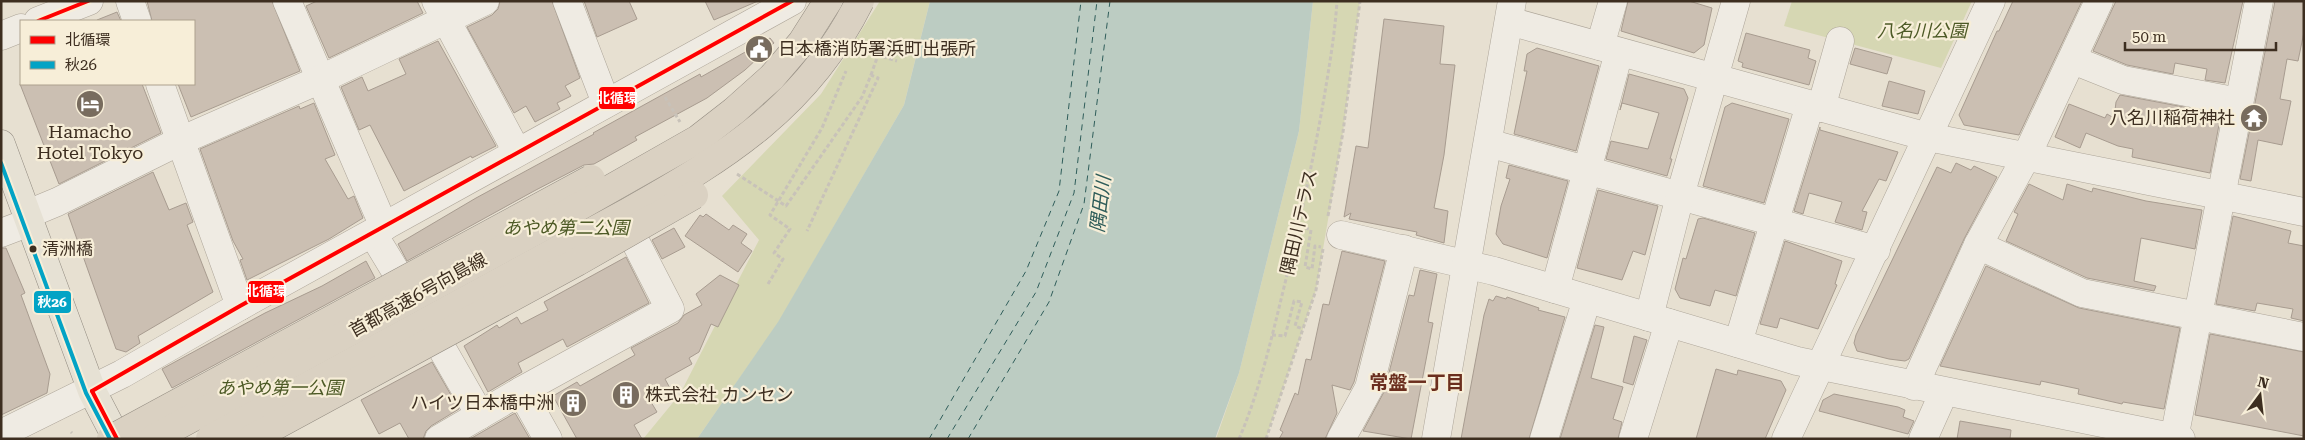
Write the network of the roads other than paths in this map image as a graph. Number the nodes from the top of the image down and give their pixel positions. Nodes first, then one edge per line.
1 (89, 1) edge
2 (130, 1) edge
3 (485, 1) edge
4 (567, 1) edge
5 (792, 1) edge
6 (828, 1) edge
7 (860, 1) edge
8 (1613, 1) edge
9 (1736, 1) edge
10 (1991, 1) edge
11 (2099, 1) edge
12 (2259, 1) edge
13 (290, 2) edge
14 (441, 10) edge
15 (757, 10) edge
16 (1510, 11) edge
17 (41, 20) edge
18 (137, 20) edge
19 (20, 28) edge
20 (1, 36) edge
21 (1840, 41) dead end
22 (1609, 49) junction
23 (2073, 60) junction
24 (1715, 78) junction
25 (319, 80) junction
26 (160, 85) edge
27 (761, 88) junction
28 (2239, 102) junction
29 (606, 103) junction
30 (786, 104) junction
31 (1815, 106) junction
32 (1928, 137) junction
33 (180, 141) junction
34 (1488, 143) junction
35 (1, 144) edge
36 (517, 152) junction
37 (2026, 157) junction
38 (1588, 171) junction
39 (1680, 196) junction
40 (2221, 196) junction
41 (2304, 212) edge
42 (29, 218) junction
43 (1774, 222) junction
44 (378, 230) junction
45 (1, 233) edge
46 (635, 241) dead end
47 (1332, 242) road end
48 (1978, 245) junction
49 (1404, 249) junction
50 (1876, 250) junction
51 (1466, 264) junction
52 (1555, 289) junction
53 (1587, 299) junction
54 (240, 306) junction
55 (2198, 316) junction
56 (1659, 320) junction
57 (2304, 336) edge
58 (1738, 343) junction
59 (1820, 366) junction
60 (1914, 386) junction
61 (92, 391) junction
62 (521, 391) junction
63 (1944, 392) junction
64 (480, 415) junction
65 (1, 434) edge
66 (2176, 438) edge
67 (111, 439) edge
68 (117, 439) edge
69 (153, 439) edge
70 (210, 439) edge
71 (252, 439) edge
72 (439, 439) edge
73 (548, 439) edge
74 (1341, 439) edge
75 (1436, 439) edge
76 (1544, 439) edge
77 (1633, 439) edge
78 (1786, 439) edge
79 (1923, 439) edge

1 - 17 street
2 - 18 street
3 - 14 street
4 - 29 street
5 - 15 street
6 - 27 highway, 首都高速6号向島線, bridge
7 - 30 highway, 首都高速6号向島線, bridge
8 - 22 street
9 - 24 street
10 - 32 street
11 - 23 street
12 - 28 street
13 - 25 street
14 - 25 street
14 - 36 street
15 - 29 street
16 - 22 street
16 - 34 street
19 - 20 street
21 - 31 street
22 - 24 street
22 - 38 street
23 - 28 street
23 - 37 street
24 - 31 street
24 - 39 street
25 - 33 street
25 - 44 street
26 - 33 street
27 - 67 highway, bridge
27 - 69 highway, 首都高速6号向島線, bridge
28 - 40 street
29 - 36 street
30 - 70 highway, 首都高速6号向島線, bridge
30 - 71 highway, bridge
31 - 32 street
31 - 43 street
32 - 37 street
32 - 50 street
33 - 42 street
33 - 54 street
34 - 38 street
34 - 51 street
35 - 42 main road
36 - 44 street
37 - 40 street
37 - 48 street
38 - 39 street
38 - 52 street
39 - 43 street
39 - 56 street
40 - 41 street
40 - 55 street
42 - 45 street
42 - 61 main road
43 - 50 street
43 - 58 street
44 - 54 street
44 - 64 street
46 - 62 street
47 - 49 street
48 - 55 street
48 - 60 street
49 - 51 street
49 - 74 street
50 - 59 street
51 - 52 street
51 - 75 street
52 - 53 street
53 - 56 street
53 - 76 street
54 - 61 street
55 - 57 street
55 - 66 street
56 - 58 street
56 - 77 street
58 - 59 street
59 - 60 street
59 - 78 street
60 - 63 street
61 - 65 street
61 - 68 main road
62 - 64 street
62 - 73 street
63 - 66 street
63 - 79 street
64 - 72 street

